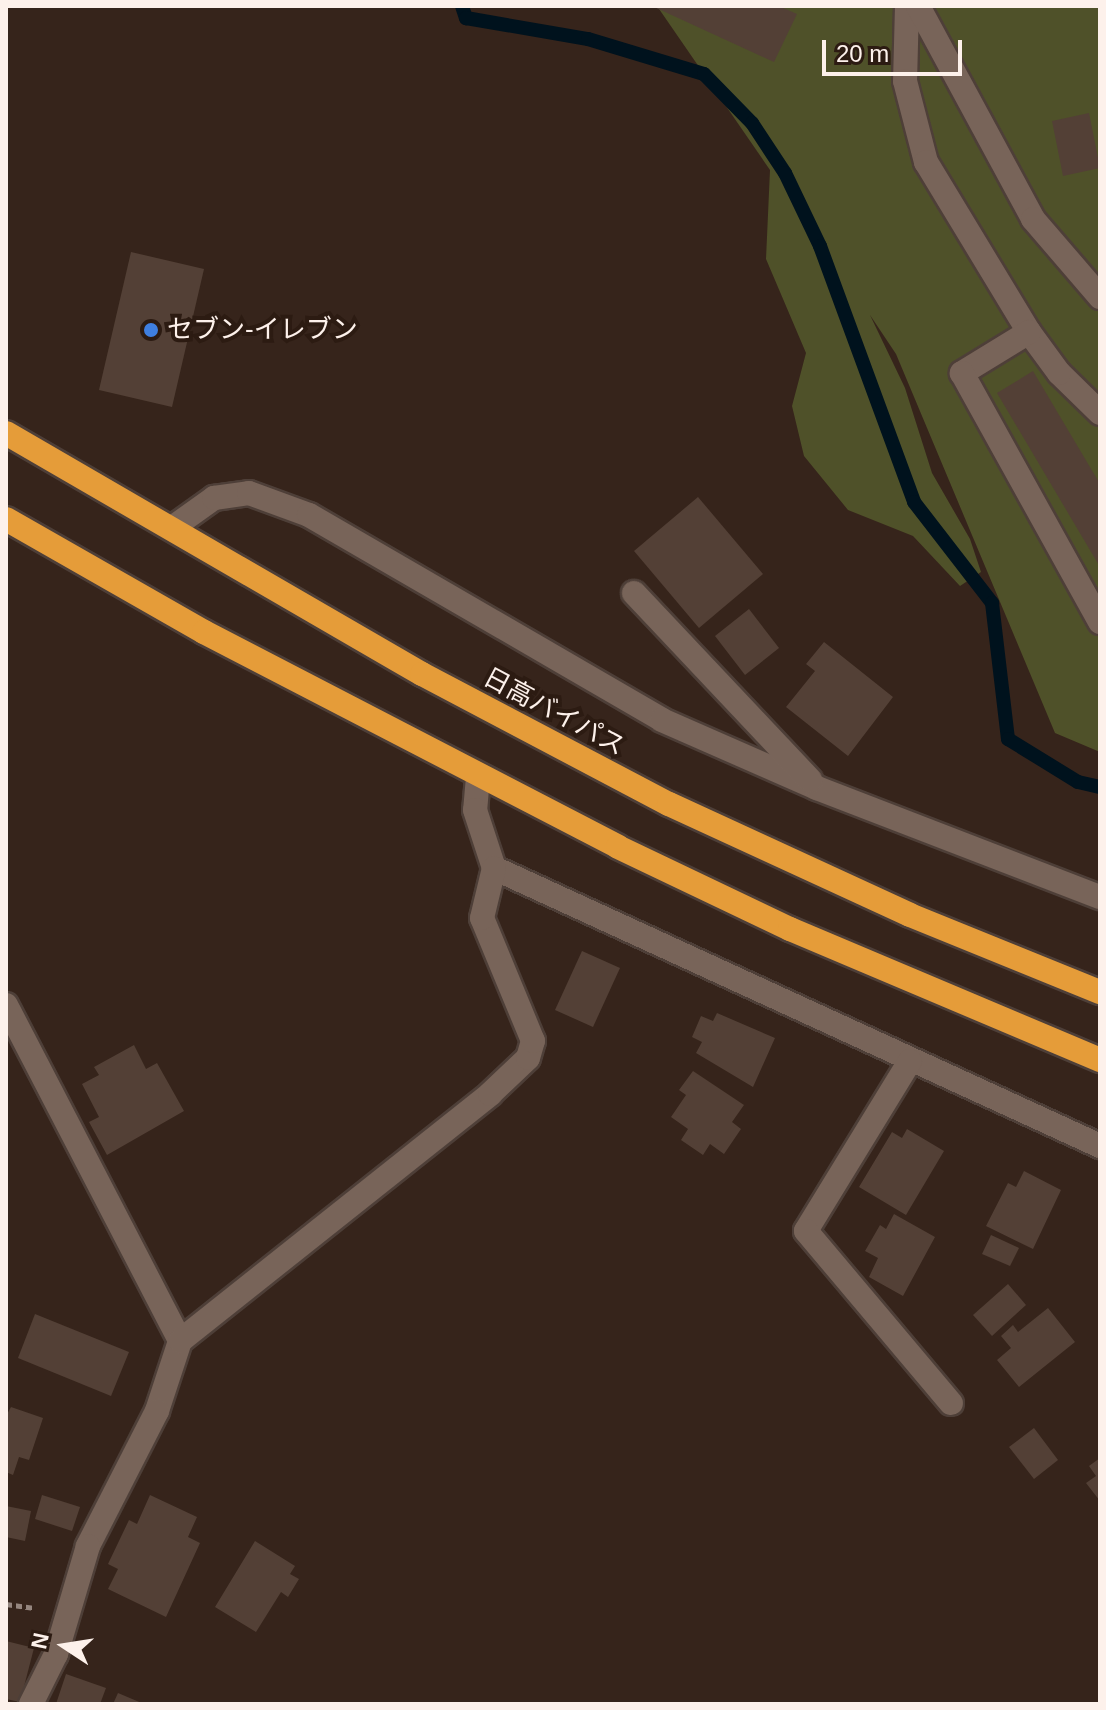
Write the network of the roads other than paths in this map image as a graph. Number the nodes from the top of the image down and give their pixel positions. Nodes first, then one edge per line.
1 (907, 6) edge
2 (918, 6) edge
3 (1100, 297) edge
4 (1029, 332) junction
5 (1100, 413) edge
6 (6, 433) edge
7 (6, 519) edge
8 (172, 528) junction
9 (634, 593) dead end
10 (1100, 622) edge
11 (478, 777) junction
12 (817, 788) junction
13 (494, 868) junction
14 (1100, 897) edge
15 (1100, 992) edge
16 (6, 1005) edge
17 (1100, 1060) edge
18 (910, 1061) junction
19 (1100, 1146) edge
20 (180, 1341) junction
21 (951, 1403) dead end
22 (31, 1704) edge

1 - 4 street
2 - 3 street
4 - 5 street
4 - 10 street
6 - 8 highway, 日高バイパス
7 - 11 highway
8 - 12 street
8 - 15 highway, 日高バイパス
9 - 12 street
11 - 13 street
11 - 17 highway
12 - 14 street
13 - 18 street
13 - 20 street
16 - 20 street
18 - 19 street
18 - 21 street
20 - 22 street

